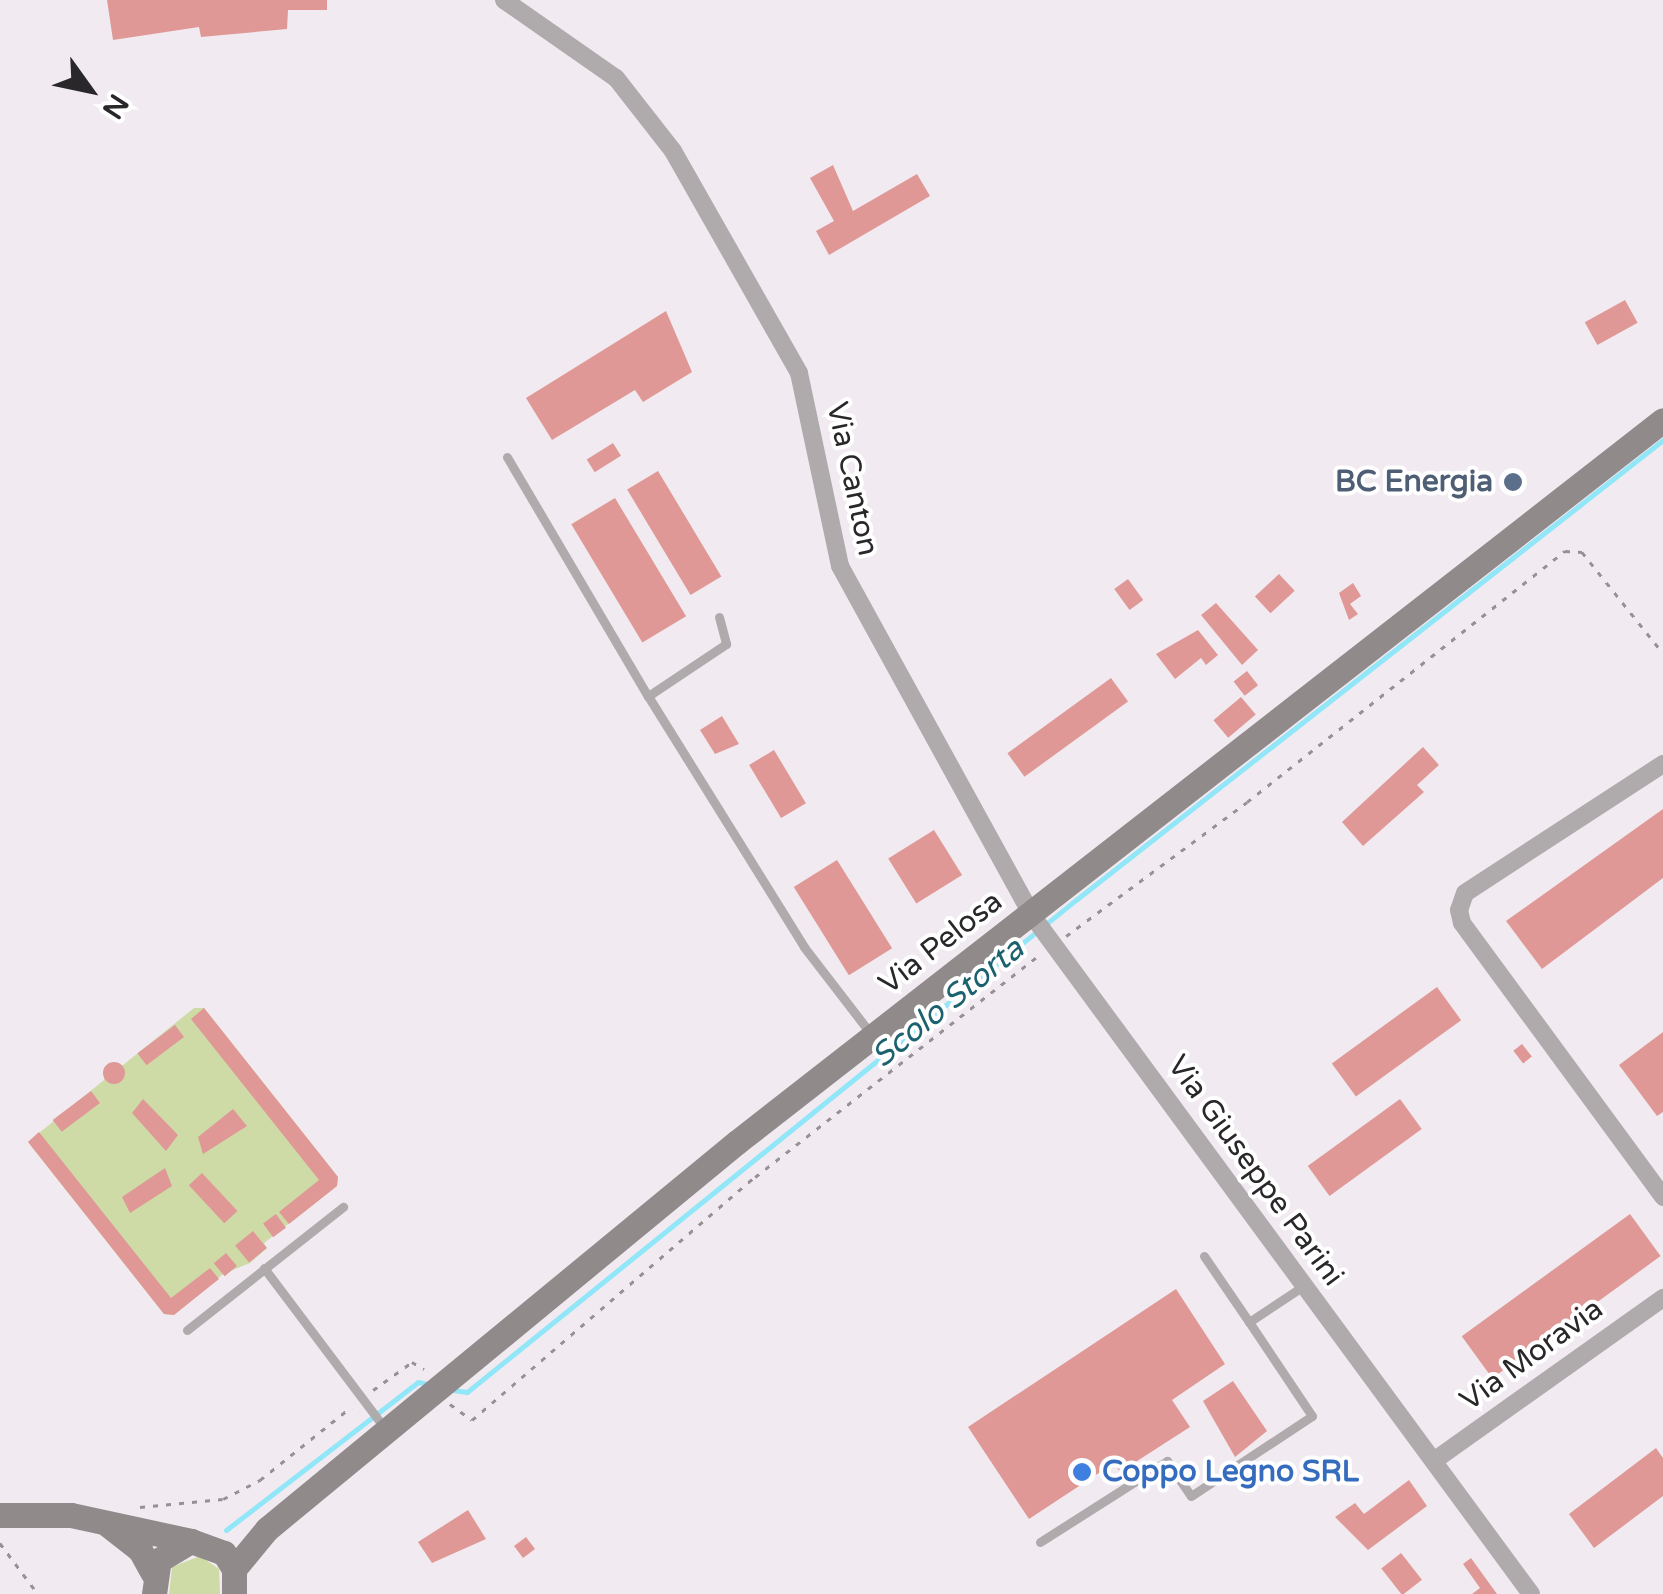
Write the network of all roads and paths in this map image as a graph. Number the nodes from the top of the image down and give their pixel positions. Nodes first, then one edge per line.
1 (504, 0) edge
2 (1663, 420) edge
3 (507, 457) dead end
4 (719, 618) dead end
5 (1663, 653) edge
6 (648, 696) junction
7 (1663, 764) edge
8 (1033, 917) junction
9 (1050, 940) junction
10 (873, 1036) junction
11 (1663, 1197) edge
12 (343, 1207) dead end
13 (1204, 1256) dead end
14 (264, 1268) junction
15 (1306, 1286) junction
16 (1663, 1298) edge
17 (1248, 1322) junction
18 (187, 1330) dead end
19 (428, 1374) dead end
20 (366, 1402) junction
21 (436, 1402) junction
22 (384, 1427) junction
23 (1435, 1460) junction
24 (125, 1506) dead end
25 (0, 1515) edge
26 (104, 1522) junction
27 (268, 1528) junction
28 (1040, 1542) dead end
29 (0, 1543) edge
30 (204, 1544) junction
31 (234, 1582) edge
32 (153, 1588) edge
33 (38, 1594) edge
34 (1531, 1594) edge

1 - 8 street, Via Canton
2 - 8 main road, Via Pelosa
3 - 6 lane
4 - 6 lane
5 - 9 path
6 - 10 lane
7 - 11 street
8 - 9 street, Via Giuseppe Parini
8 - 10 main road, Via Pelosa
9 - 15 street, Via Giuseppe Parini
9 - 21 path
10 - 21 main road, Via Pelosa
12 - 14 lane
13 - 17 lane
14 - 18 lane
14 - 20 lane
15 - 17 lane
15 - 23 street, Via Giuseppe Parini
16 - 23 street, Via Moravia
17 - 28 lane
19 - 20 path
20 - 22 lane
20 - 24 path
21 - 22 main road, Via Pelosa
22 - 27 main road, Via Pelosa
23 - 34 street, Via Giuseppe Parini
25 - 26 main road
26 - 30 main road
26 - 32 main road
27 - 30 main road, Via Pelosa
27 - 31 main road, Via Pelosa
29 - 33 path
30 - 31 main road, Via Pelosa
30 - 32 main road, Via Pelosa

